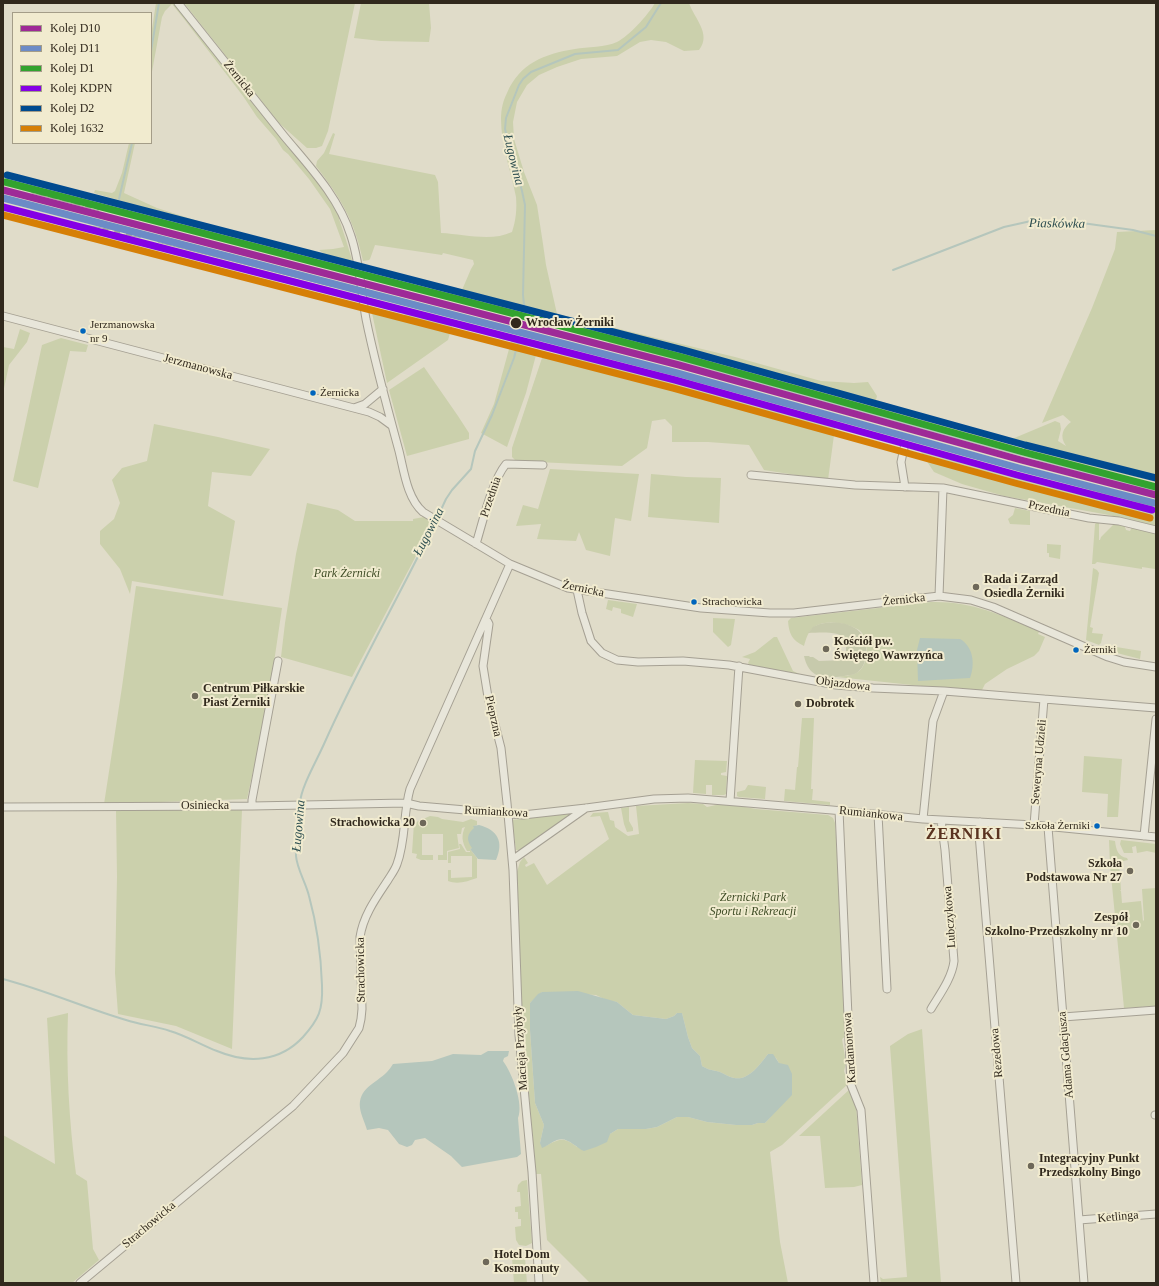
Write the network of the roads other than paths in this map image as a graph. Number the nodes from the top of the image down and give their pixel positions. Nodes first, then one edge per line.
1 (178, 3) edge
2 (3, 316) edge
3 (383, 389) junction
4 (354, 408) junction
5 (391, 425) junction
6 (904, 448) dead end
7 (543, 465) dead end
8 (751, 475) dead end
9 (905, 487) junction
10 (942, 488) junction
11 (1156, 530) edge
12 (476, 544) junction
13 (510, 564) junction
14 (577, 590) junction
15 (939, 596) junction
16 (485, 620) junction
17 (278, 661) dead end
18 (739, 666) junction
19 (1156, 668) edge
20 (944, 691) junction
21 (1044, 700) junction
22 (1156, 708) edge
23 (1156, 719) edge
24 (730, 801) junction
25 (406, 803) junction
26 (252, 806) junction
27 (3, 807) edge
28 (586, 808) junction
29 (839, 810) junction
30 (508, 814) junction
31 (878, 814) junction
32 (923, 819) junction
33 (941, 820) junction
34 (980, 822) junction
35 (1034, 825) junction
36 (1048, 827) junction
37 (1144, 836) junction
38 (1156, 837) edge
39 (512, 858) junction
40 (887, 989) dead end
41 (932, 1009) dead end
42 (1156, 1010) edge
43 (1063, 1017) junction
44 (1156, 1214) edge
45 (1079, 1220) junction
46 (80, 1283) edge
47 (538, 1283) edge
48 (874, 1283) edge
49 (1016, 1283) edge
50 (1084, 1283) edge

1 - 3 street, Żernicka
2 - 4 street, Jerzmanowska
3 - 4 street
3 - 5 street, Żernicka
4 - 5 street, Jerzmanowska
5 - 12 street, Żernicka
6 - 9 street
7 - 12 street, Przednia
8 - 9 street, Przednia
9 - 10 street, Przednia
10 - 11 street, Przednia
10 - 15 street
12 - 13 street, Żernicka
13 - 14 street, Żernicka
13 - 16 street, Strachowicka
14 - 15 street, Żernicka
14 - 18 street, Objazdowa
15 - 19 street, Żernicka
16 - 25 street, Strachowicka
16 - 30 street, Pieprzna
17 - 26 street
18 - 20 street, Objazdowa
18 - 24 street
20 - 21 street, Objazdowa
20 - 32 street
21 - 22 street, Objazdowa
21 - 35 street, Seweryna Udzieli
23 - 37 street
24 - 28 street, Rumiankowa
24 - 29 street, Rumiankowa
25 - 26 street, Osiniecka
25 - 30 street, Rumiankowa
25 - 46 street, Strachowicka
26 - 27 street, Osiniecka
28 - 30 street, Rumiankowa
28 - 39 street, Rumiankowa
29 - 31 street, Rumiankowa
29 - 48 street, Kardamonowa
30 - 39 street, Macieja Przybyły
31 - 32 street, Rumiankowa
31 - 40 street
32 - 33 street, Rumiankowa
33 - 34 street, Rumiankowa
33 - 41 street, Lubczykowa
34 - 35 street, Rumiankowa
34 - 49 street, Rezedowa
35 - 36 street, Rumiankowa
36 - 37 street, Rumiankowa
36 - 43 street, Adama Gdacjusza
37 - 38 street, Rumiankowa
39 - 47 street, Macieja Przybyły
42 - 43 street
43 - 45 street, Adama Gdacjusza
44 - 45 street, Ketlinga
45 - 50 street, Adama Gdacjusza

